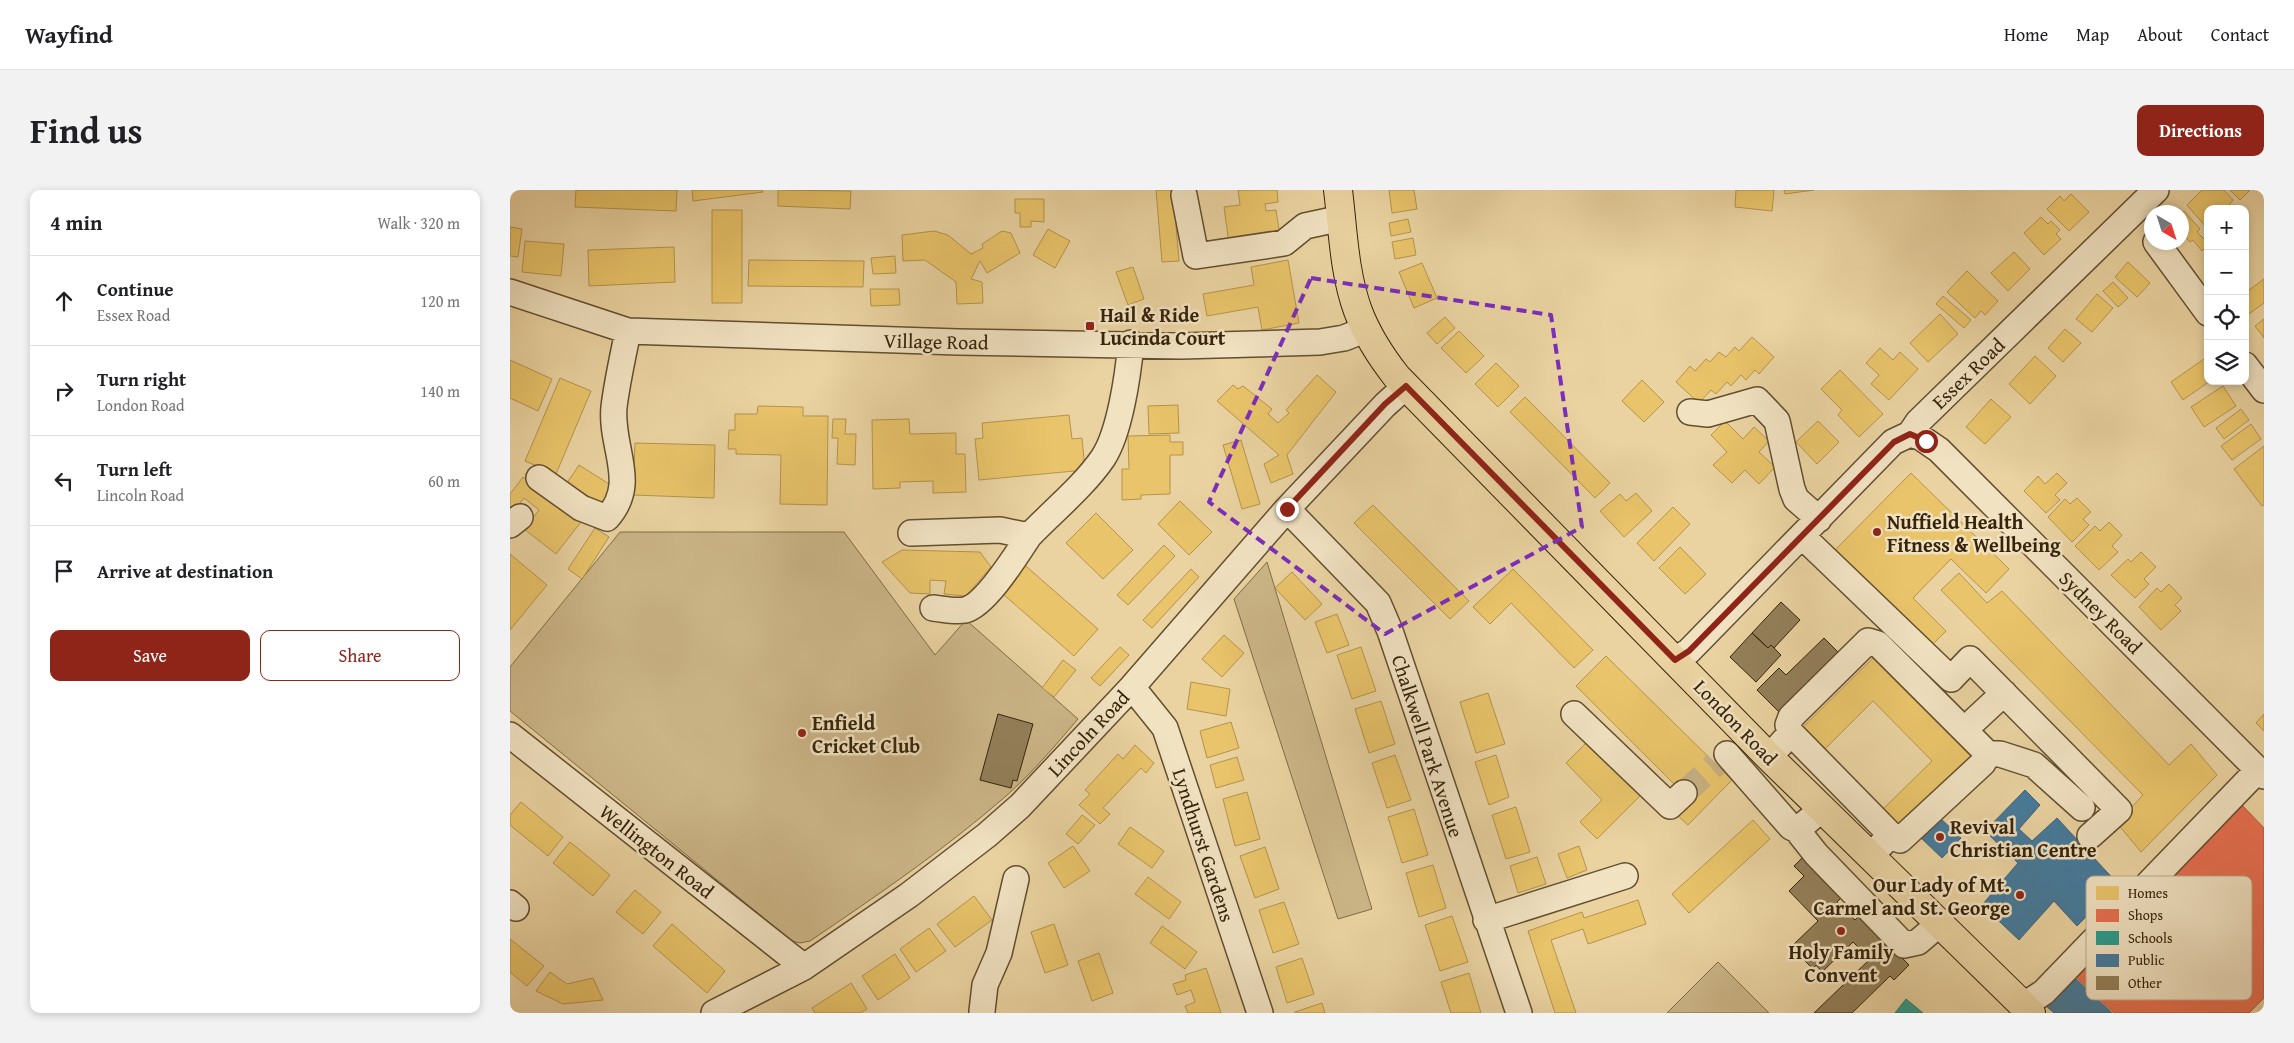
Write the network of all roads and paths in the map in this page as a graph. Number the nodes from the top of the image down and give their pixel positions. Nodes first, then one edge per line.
1 (1338, 190) edge
2 (2156, 190) edge
3 (1184, 195) dead end
4 (2133, 212) junction
5 (1342, 218) junction
6 (2144, 226) edge
7 (2162, 250) edge
8 (510, 292) edge
9 (2204, 308) edge
10 (1367, 329) junction
11 (628, 331) junction
12 (1131, 343) junction
13 (2249, 370) edge
14 (1406, 386) junction
15 (2264, 390) edge
16 (1690, 412) dead end
17 (1910, 434) junction
18 (540, 478) dead end
19 (1287, 509) junction
20 (911, 533) dead end
21 (1805, 533) junction
22 (1029, 536) junction
23 (1854, 605) dead end
24 (933, 608) dead end
25 (1675, 660) junction
26 (1132, 687) junction
27 (2004, 693) junction
28 (1574, 714) dead end
29 (1975, 720) dead end
30 (1791, 733) junction
31 (510, 735) edge
32 (1748, 735) junction
33 (1988, 754) junction
34 (1769, 757) junction
35 (2261, 773) edge
36 (1684, 793) tunnel mouth
37 (2082, 808) dead end
38 (1822, 809) junction
39 (1796, 830) junction
40 (1891, 835) junction
41 (2090, 836) dead end
42 (1870, 856) junction
43 (1626, 876) dead end
44 (2161, 876) edge
45 (1016, 879) dead end
46 (1486, 920) junction
47 (1939, 924) junction
48 (2086, 953) edge
49 (804, 967) junction
50 (2034, 1006) edge
51 (988, 1012) edge
52 (714, 1013) edge
53 (1260, 1013) edge
54 (1519, 1013) edge

1 - 5 main road, London Road
2 - 4 street, Essex Road
3 - 5 street
4 - 6 street
4 - 17 street, Essex Road
5 - 10 main road, London Road
7 - 9 street
8 - 11 street, Village Road
10 - 12 street, Village Road
10 - 14 main road, London Road
11 - 12 street, Village Road
11 - 18 street
12 - 22 street
13 - 15 street
14 - 19 street, Lincoln Road
14 - 25 main road, London Road
16 - 21 street
17 - 21 street, Essex Road
17 - 35 street, Sydney Road
19 - 26 street, Lincoln Road
19 - 46 street, Chalkwell Park Avenue
20 - 22 street
21 - 23 street
21 - 25 street, Essex Road
21 - 27 street
22 - 24 street
25 - 32 main road, London Road
26 - 49 street, Lincoln Road
26 - 53 street, Lyndhurst Gardens
27 - 29 street
27 - 41 street
28 - 36 street
30 - 33 street
30 - 34 street
30 - 40 street
31 - 49 street, Wellington Road
32 - 34 main road, London Road
32 - 39 street
33 - 37 street
33 - 40 street
34 - 38 main road, London Road
35 - 44 street
38 - 39 street
38 - 42 main road, London Road
39 - 47 street
40 - 42 street
42 - 47 main road, London Road
43 - 46 street
45 - 51 street
46 - 54 street, Chalkwell Park Avenue
47 - 50 main road, London Road
48 - 50 street
49 - 52 street, Lincoln Road

